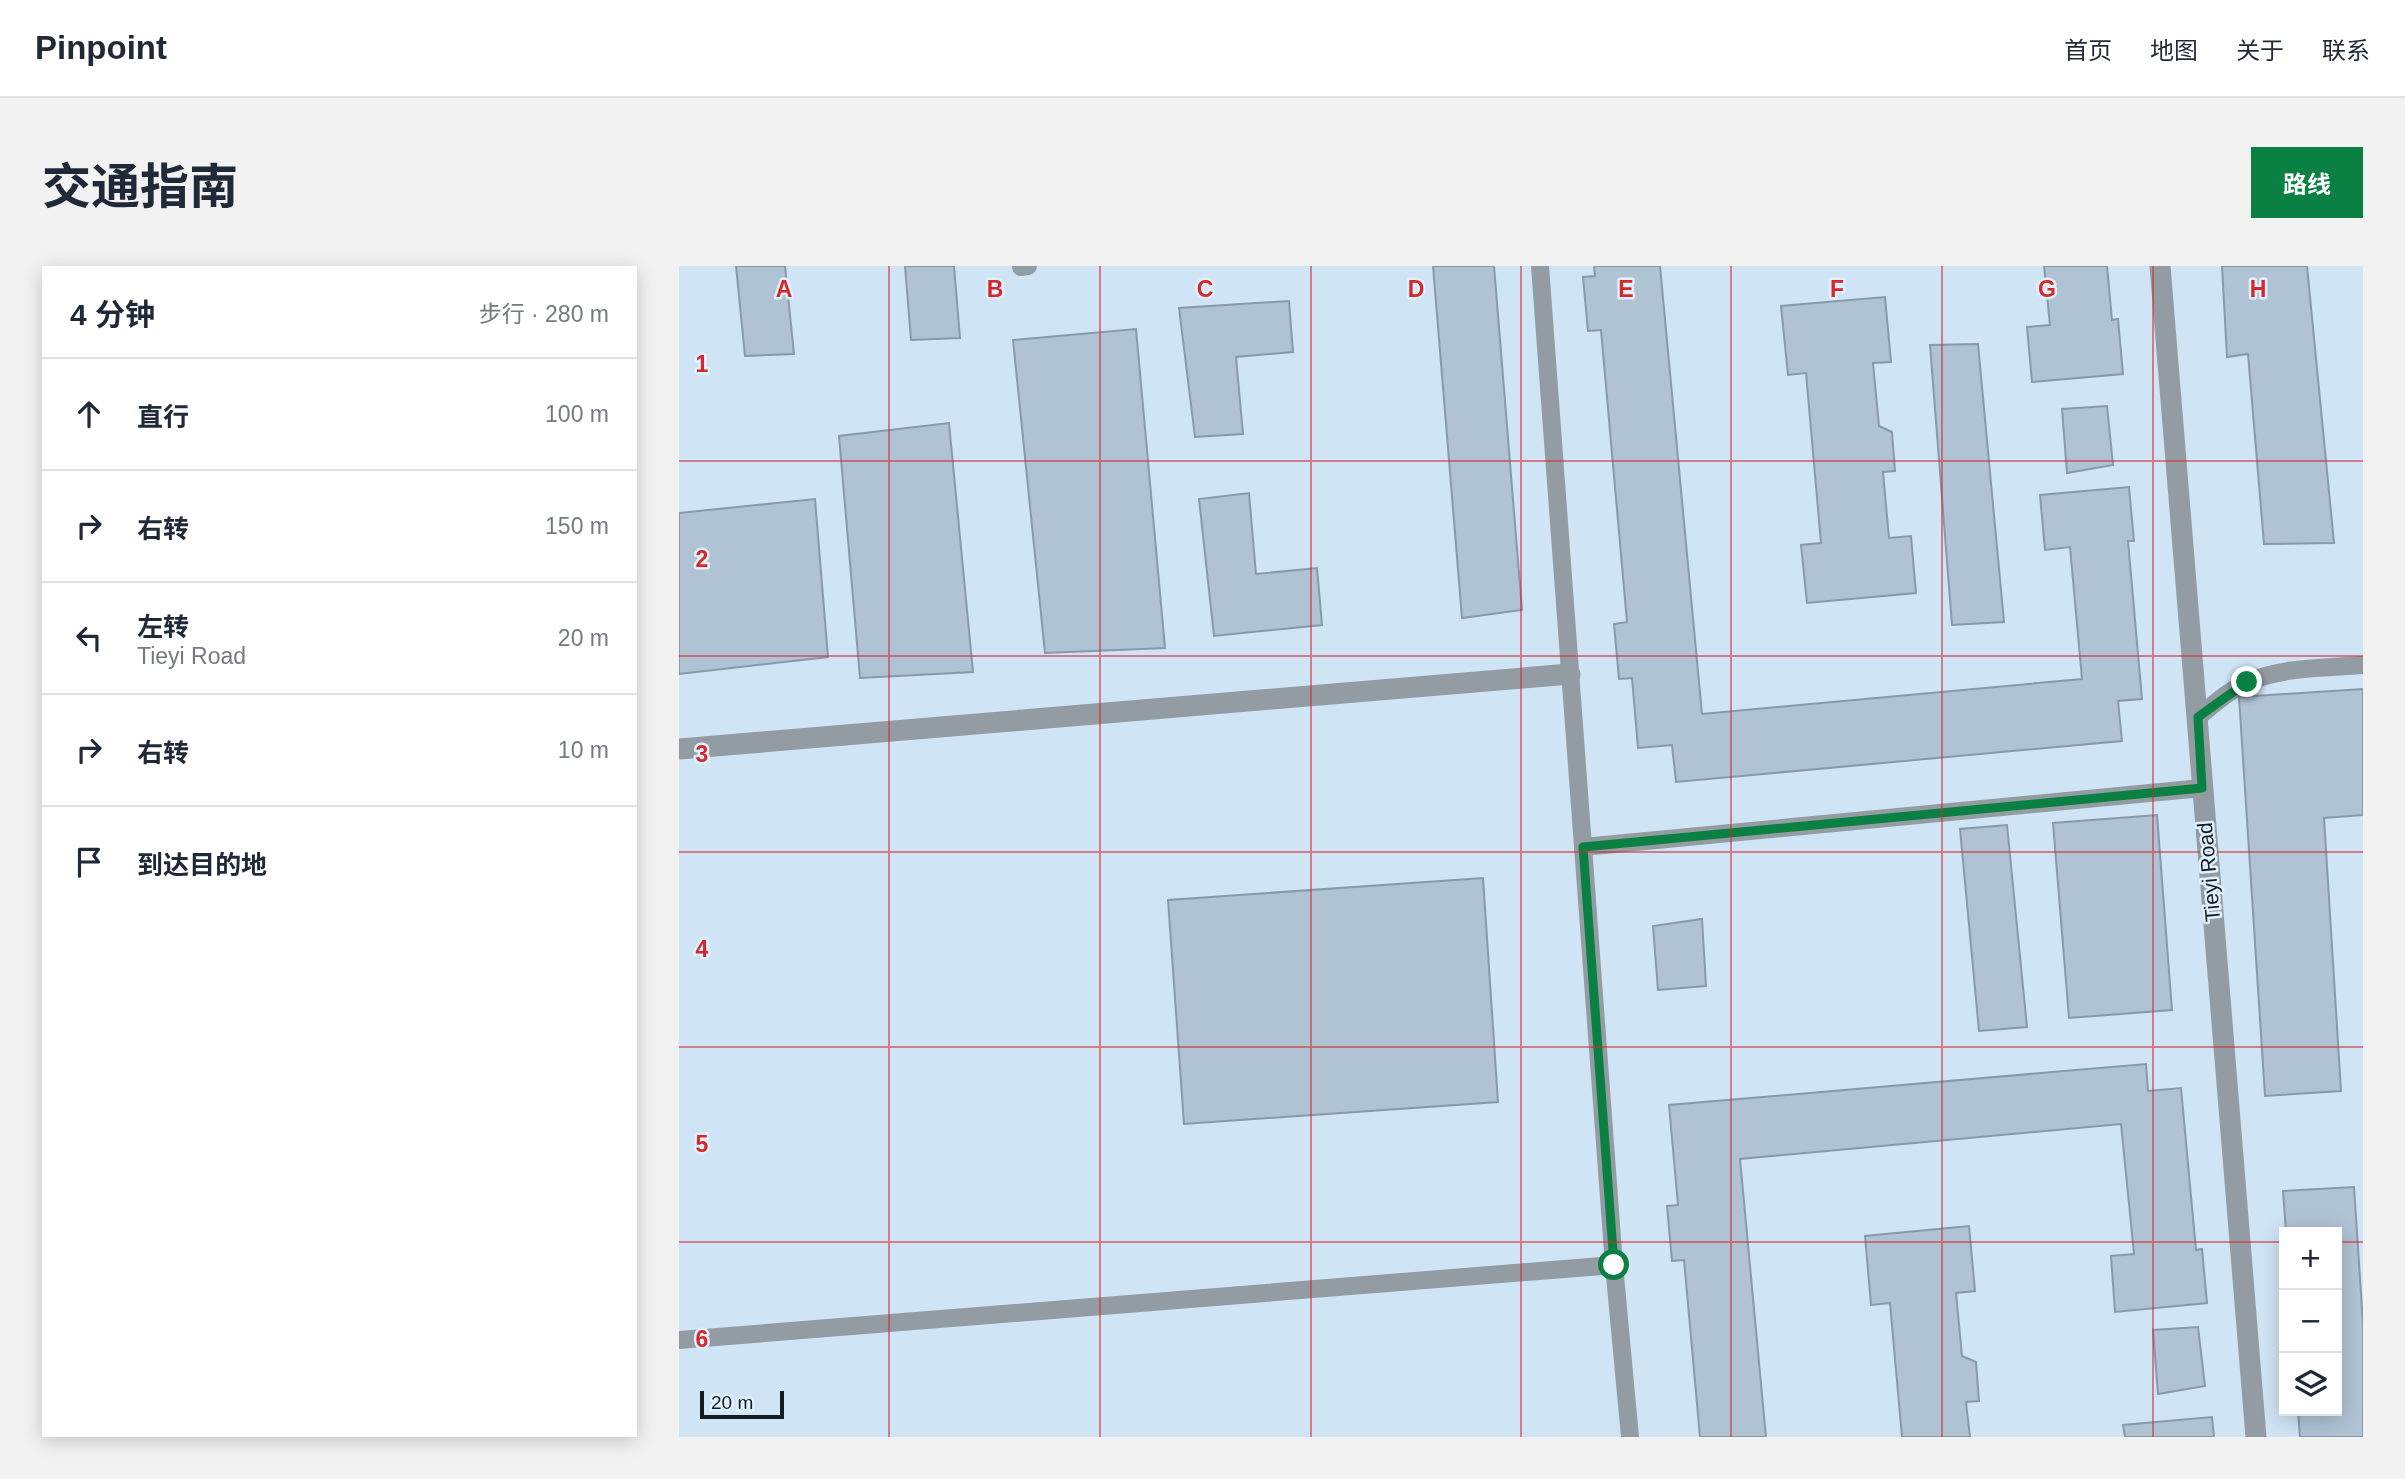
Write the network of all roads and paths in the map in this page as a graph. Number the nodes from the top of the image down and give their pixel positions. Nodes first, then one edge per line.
1 (1028, 266) edge
2 (1540, 266) edge
3 (2160, 266) edge
4 (1021, 267) edge
5 (2363, 665) edge
6 (1570, 674) junction
7 (2198, 717) junction
8 (679, 749) edge
9 (2202, 788) junction
10 (1583, 847) junction
11 (1614, 1265) junction
12 (679, 1340) edge
13 (1630, 1437) edge
14 (2256, 1437) edge

1 - 4 lane
2 - 6 lane
3 - 7 street, Tieyi Road
5 - 7 lane
6 - 8 street
6 - 10 lane
7 - 9 street, Tieyi Road
9 - 10 lane
9 - 14 street, Tieyi Road
10 - 11 lane
11 - 12 lane
11 - 13 lane

